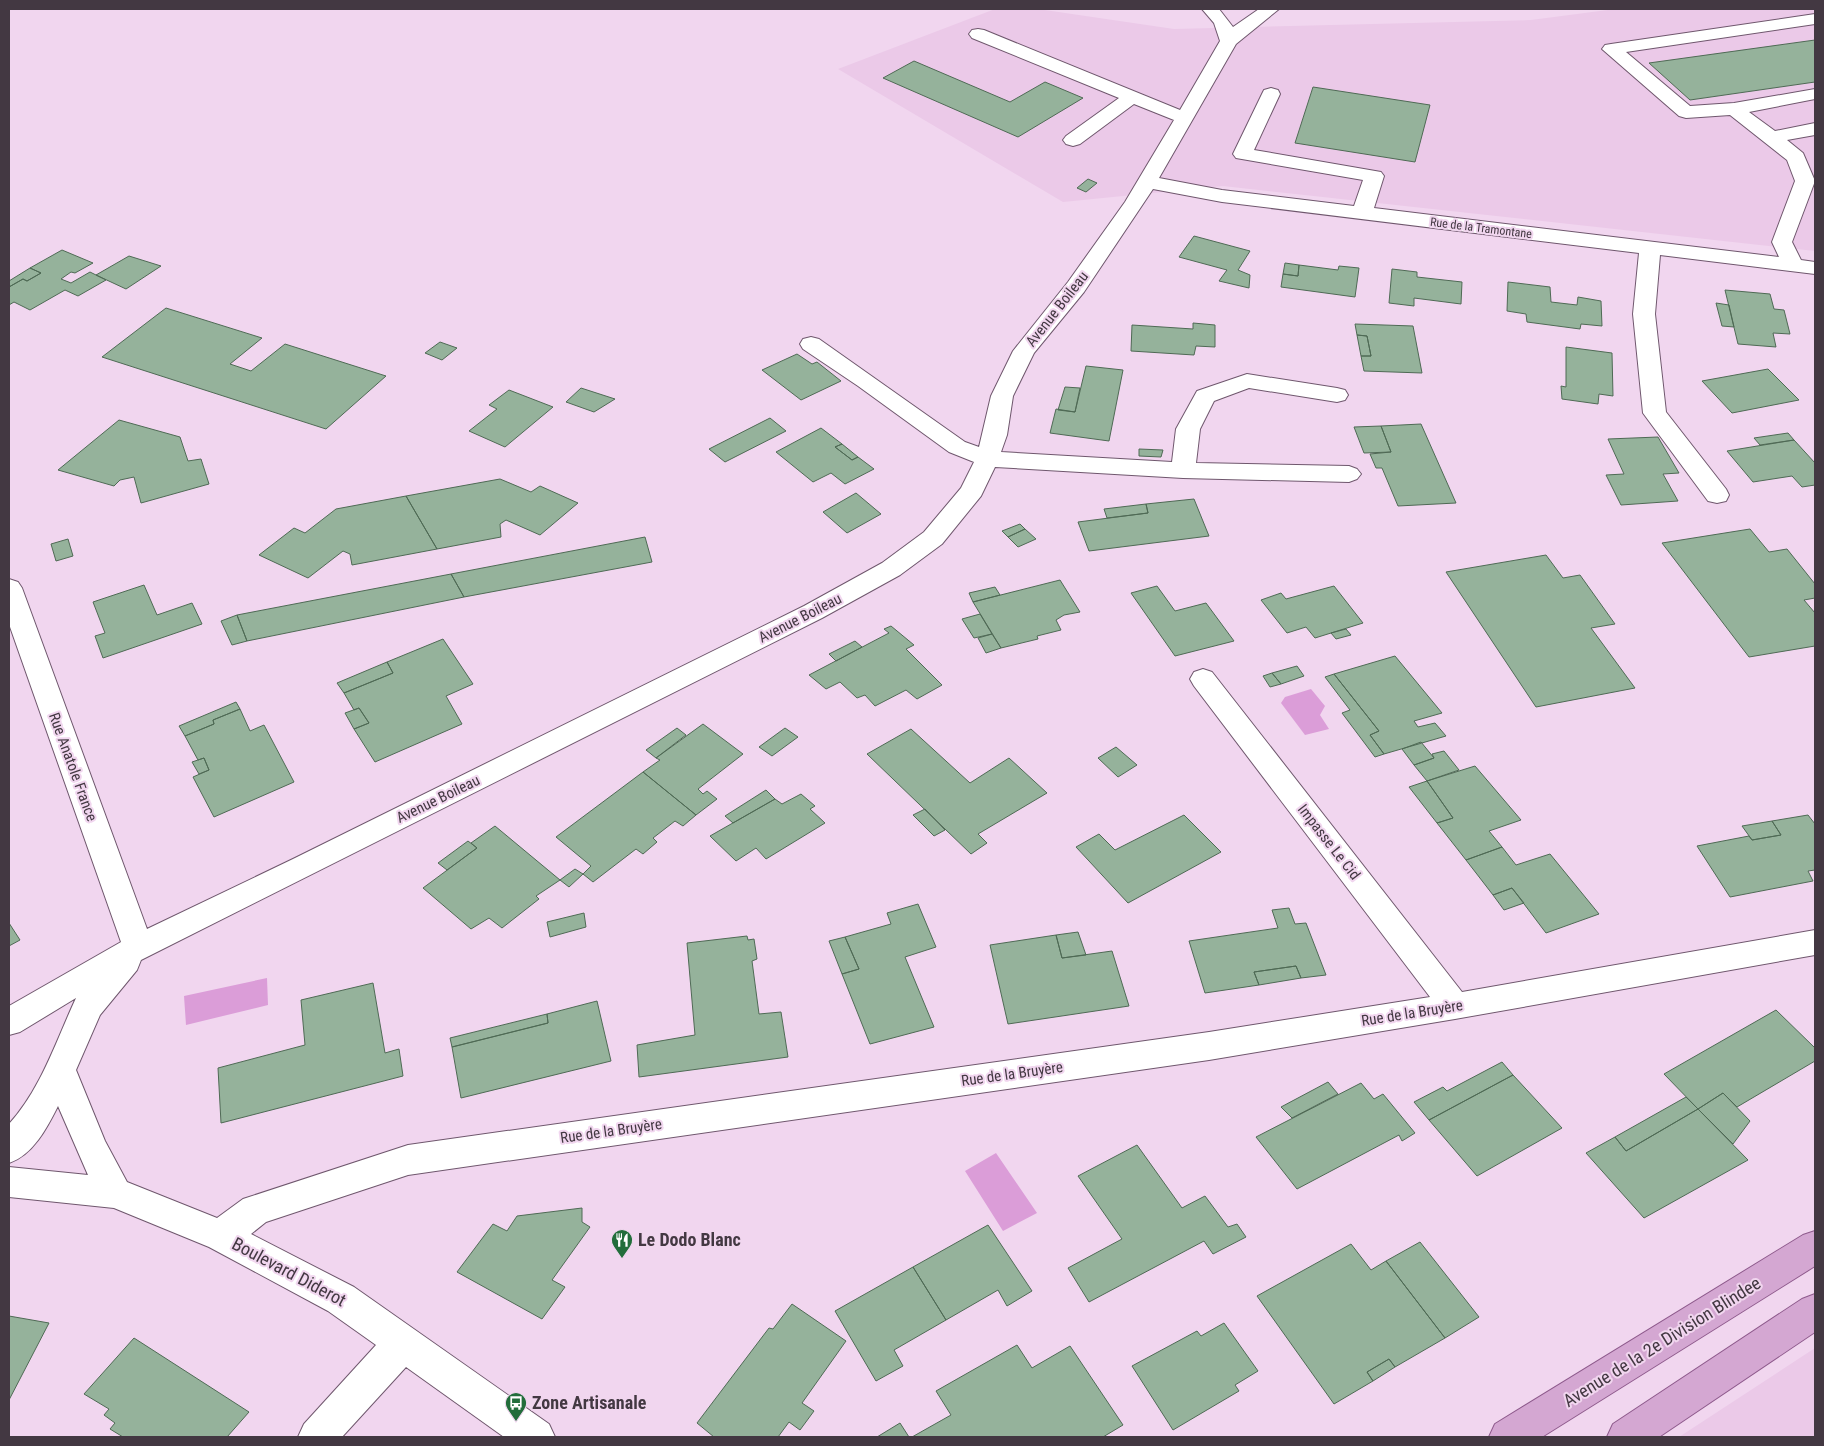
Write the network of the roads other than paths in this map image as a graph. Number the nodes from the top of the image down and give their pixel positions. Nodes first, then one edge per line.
1 (1210, 9) edge
2 (1270, 9) edge
3 (1815, 20) edge
4 (978, 34) dead end
5 (1228, 41) junction
6 (1271, 94) dead end
7 (1815, 94) edge
8 (1132, 97) junction
9 (1734, 109) junction
10 (1184, 118) junction
11 (1815, 129) edge
12 (1771, 138) junction
13 (1073, 140) dead end
14 (1147, 182) junction
15 (1362, 214) junction
16 (1650, 249) junction
17 (1794, 266) junction
18 (1815, 268) edge
19 (811, 344) dead end
20 (1336, 396) dead end
21 (987, 458) junction
22 (1183, 470) junction
23 (1349, 474) dead end
24 (1717, 495) dead end
25 (9, 588) edge
26 (1202, 679) dead end
27 (1815, 944) edge
28 (138, 946) junction
29 (1455, 1006) junction
30 (9, 1022) edge
31 (60, 1070) junction
32 (9, 1148) edge
33 (9, 1182) edge
34 (115, 1193) junction
35 (221, 1236) junction
36 (1815, 1247) edge
37 (1815, 1311) edge
38 (404, 1342) junction
39 (317, 1437) edge
40 (536, 1437) edge
41 (1508, 1437) edge
42 (1626, 1437) edge

1 - 5 street
2 - 5 street, Avenue Boileau
3 - 9 street
4 - 8 street
5 - 10 street, Avenue Boileau
6 - 15 street
7 - 9 street
8 - 10 street
8 - 13 street
9 - 12 street
10 - 14 street, Avenue Boileau
11 - 12 street
12 - 17 street
14 - 15 street, Rue de la Tramontane
14 - 21 street, Avenue Boileau
15 - 16 street, Rue de la Tramontane
16 - 17 street, Rue de la Tramontane
16 - 24 street
17 - 18 street, Rue de la Tramontane
19 - 21 street
20 - 22 street
21 - 22 street
21 - 28 street, Avenue Boileau
22 - 23 street
25 - 28 street, Rue Anatole France
26 - 29 street, Impasse Le Cid
27 - 29 street, Rue de la Bruyère
28 - 30 street, Avenue Boileau
28 - 31 street
29 - 35 street, Rue de la Bruyère
31 - 32 street
31 - 34 street
33 - 34 street, Boulevard Diderot
34 - 35 street, Boulevard Diderot
35 - 38 street, Boulevard Diderot
36 - 41 main road, Avenue de la 2e Division Blindee
37 - 42 main road
38 - 39 street
38 - 40 street, Boulevard Diderot

